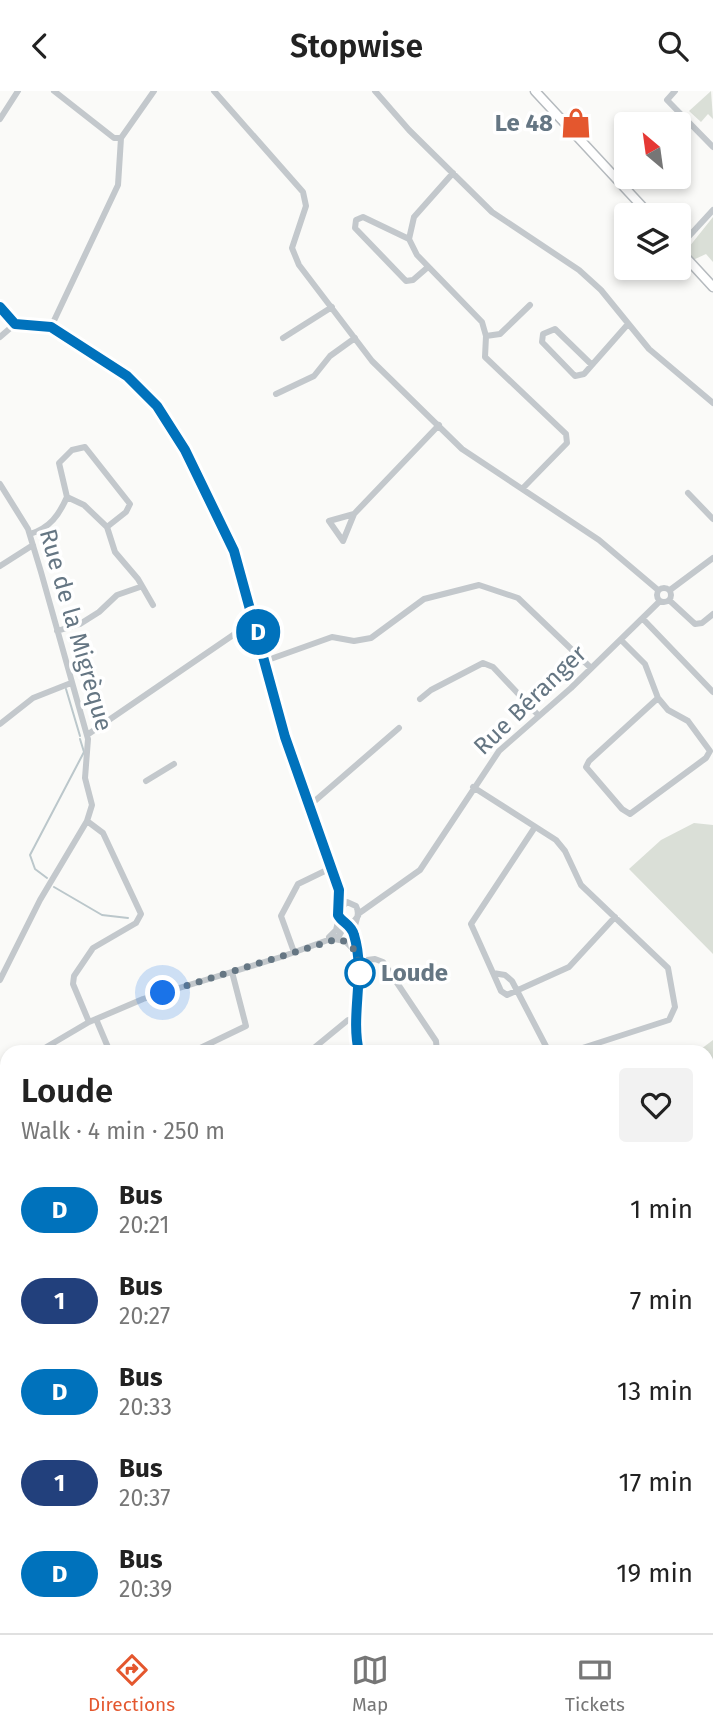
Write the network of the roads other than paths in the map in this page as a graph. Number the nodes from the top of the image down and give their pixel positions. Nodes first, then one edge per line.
1 (18, 91) edge
2 (54, 91) edge
3 (154, 91) edge
4 (214, 91) edge
5 (375, 91) edge
6 (535, 91) edge
7 (671, 93) edge
8 (1, 114) edge
9 (121, 138) junction
10 (713, 147) edge
11 (453, 173) junction
12 (639, 203) edge
13 (713, 210) edge
14 (691, 235) edge
15 (409, 239) junction
16 (691, 262) edge
17 (428, 267) junction
18 (713, 287) edge
19 (530, 305) dead end
20 (0, 307) edge
21 (331, 307) junction
22 (15, 324) junction
23 (628, 324) junction
24 (51, 327) junction
25 (486, 335) junction
26 (0, 337) edge
27 (283, 338) dead end
28 (355, 338) junction
29 (592, 365) junction
30 (276, 394) dead end
31 (713, 403) edge
32 (439, 425) junction
33 (0, 484) edge
34 (523, 488) junction
35 (688, 493) dead end
36 (66, 497) junction
37 (354, 514) junction
38 (713, 519) edge
39 (107, 527) junction
40 (30, 534) junction
41 (33, 545) junction
42 (713, 558) edge
43 (0, 566) edge
44 (141, 587) junction
45 (658, 590) junction
46 (670, 590) junction
47 (669, 600) junction
48 (660, 601) junction
49 (153, 605) dead end
50 (713, 614) edge
51 (643, 619) junction
52 (255, 620) junction
53 (57, 631) junction
54 (621, 640) junction
55 (265, 660) junction
56 (591, 668) junction
57 (71, 683) junction
58 (713, 692) edge
59 (658, 698) junction
60 (420, 699) dead end
61 (539, 716) junction
62 (0, 724) edge
63 (399, 728) dead end
64 (87, 734) junction
65 (174, 764) dead end
66 (146, 781) dead end
67 (473, 787) junction
68 (309, 806) junction
69 (87, 821) junction
70 (536, 827) junction
71 (331, 868) junction
72 (339, 890) junction
73 (383, 897) junction
74 (352, 903) junction
75 (339, 908) junction
76 (358, 915) junction
77 (615, 916) junction
78 (339, 918) junction
79 (347, 923) junction
80 (354, 934) junction
81 (322, 942) junction
82 (294, 952) junction
83 (358, 958) junction
84 (232, 972) junction
85 (493, 974) junction
86 (0, 980) edge
87 (517, 991) junction
88 (358, 1017) junction
89 (93, 1021) junction
90 (50, 1045) edge
91 (106, 1045) edge
92 (207, 1045) edge
93 (318, 1045) edge
94 (359, 1045) edge
95 (436, 1045) edge
96 (545, 1045) edge
97 (593, 1045) edge

1 - 8 street
2 - 9 street
3 - 9 street
4 - 21 street
5 - 11 street
6 - 12 main road
7 - 10 street
9 - 24 street
11 - 15 street
11 - 23 street
13 - 14 street
15 - 17 street
15 - 17 street
16 - 18 main road
17 - 25 street
19 - 25 street
20 - 22 street
21 - 27 street
21 - 28 street
22 - 24 street
22 - 26 street
23 - 29 street
23 - 31 street
24 - 52 street
25 - 34 street
28 - 30 street
28 - 32 street
29 - 29 street
32 - 34 street
32 - 37 street
33 - 40 street, Rue de la Migrèque
34 - 45 street
35 - 38 street
36 - 39 street
36 - 39 street
36 - 40 street
37 - 37 street
39 - 44 street
40 - 41 street, Rue de la Migrèque
41 - 43 street
41 - 53 street, Rue de la Migrèque
42 - 46 street
44 - 49 street
44 - 53 street
45 - 46 street
45 - 48 street
46 - 47 street
47 - 48 street
47 - 50 street
48 - 51 street, Rue Béranger
51 - 54 street, Rue Béranger
51 - 58 street
52 - 55 street
52 - 64 street
53 - 57 street, Rue de la Migrèque
54 - 56 street, Rue Béranger
54 - 59 street
55 - 56 street
55 - 68 street
56 - 61 street, Rue Béranger
57 - 62 street
57 - 64 street, Rue de la Migrèque
59 - 59 street
60 - 61 street
61 - 67 street, Rue Béranger
63 - 68 street
64 - 69 street, Rue de la Migrèque
65 - 66 street
67 - 70 street
67 - 73 street, Rue Béranger
68 - 71 street
69 - 86 street
69 - 89 street
70 - 77 street
70 - 85 street
71 - 72 street
71 - 82 street
72 - 74 street
72 - 75 street
73 - 74 street, Rue Béranger
73 - 76 street, Rue Béranger
74 - 75 street, Rue Béranger
74 - 76 street
75 - 78 street
76 - 79 street, Rue Béranger
76 - 80 street
77 - 87 street
77 - 97 street
78 - 79 street
78 - 81 street
79 - 80 street
79 - 81 street, Rue Béranger
80 - 83 street
81 - 82 street, Rue Béranger
81 - 83 street
82 - 84 street, Rue Béranger
83 - 88 street
83 - 95 street
84 - 89 street, Rue Béranger
84 - 92 street
85 - 87 street
85 - 87 street
87 - 96 street
88 - 93 street
88 - 94 street
89 - 90 street, Rue Béranger
89 - 91 street

